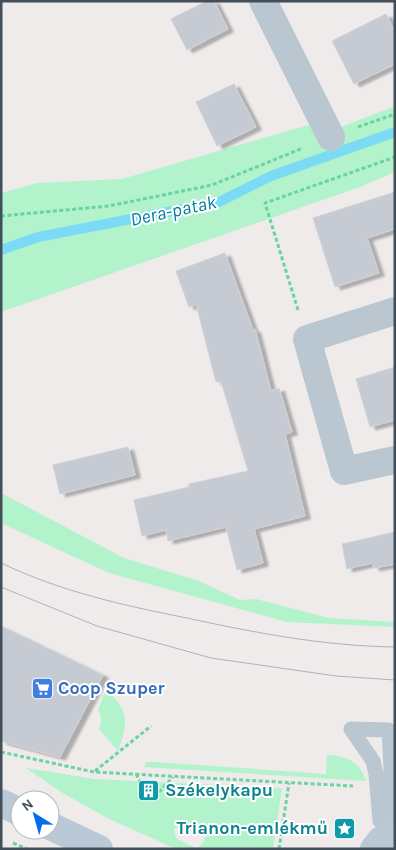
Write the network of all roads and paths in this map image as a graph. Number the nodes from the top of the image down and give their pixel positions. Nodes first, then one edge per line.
1 (263, 1) edge
2 (395, 114) edge
3 (331, 137) junction
4 (395, 157) edge
5 (1, 216) edge
6 (395, 312) edge
7 (307, 339) junction
8 (395, 460) edge
9 (151, 726) dead end
10 (1, 752) edge
11 (94, 772) junction
12 (136, 774) junction
13 (174, 776) junction
14 (289, 783) junction
15 (357, 786) dead end
16 (62, 836) edge
17 (383, 843) edge
18 (99, 849) edge
19 (280, 849) edge

1 - 3 street
2 - 3 path
3 - 5 path
4 - 7 path
6 - 7 street
7 - 8 street
9 - 11 path
10 - 11 path
11 - 12 path
12 - 13 path
12 - 13 path
13 - 14 path
14 - 15 path
14 - 19 path
16 - 18 main road
17 - 17 lane

